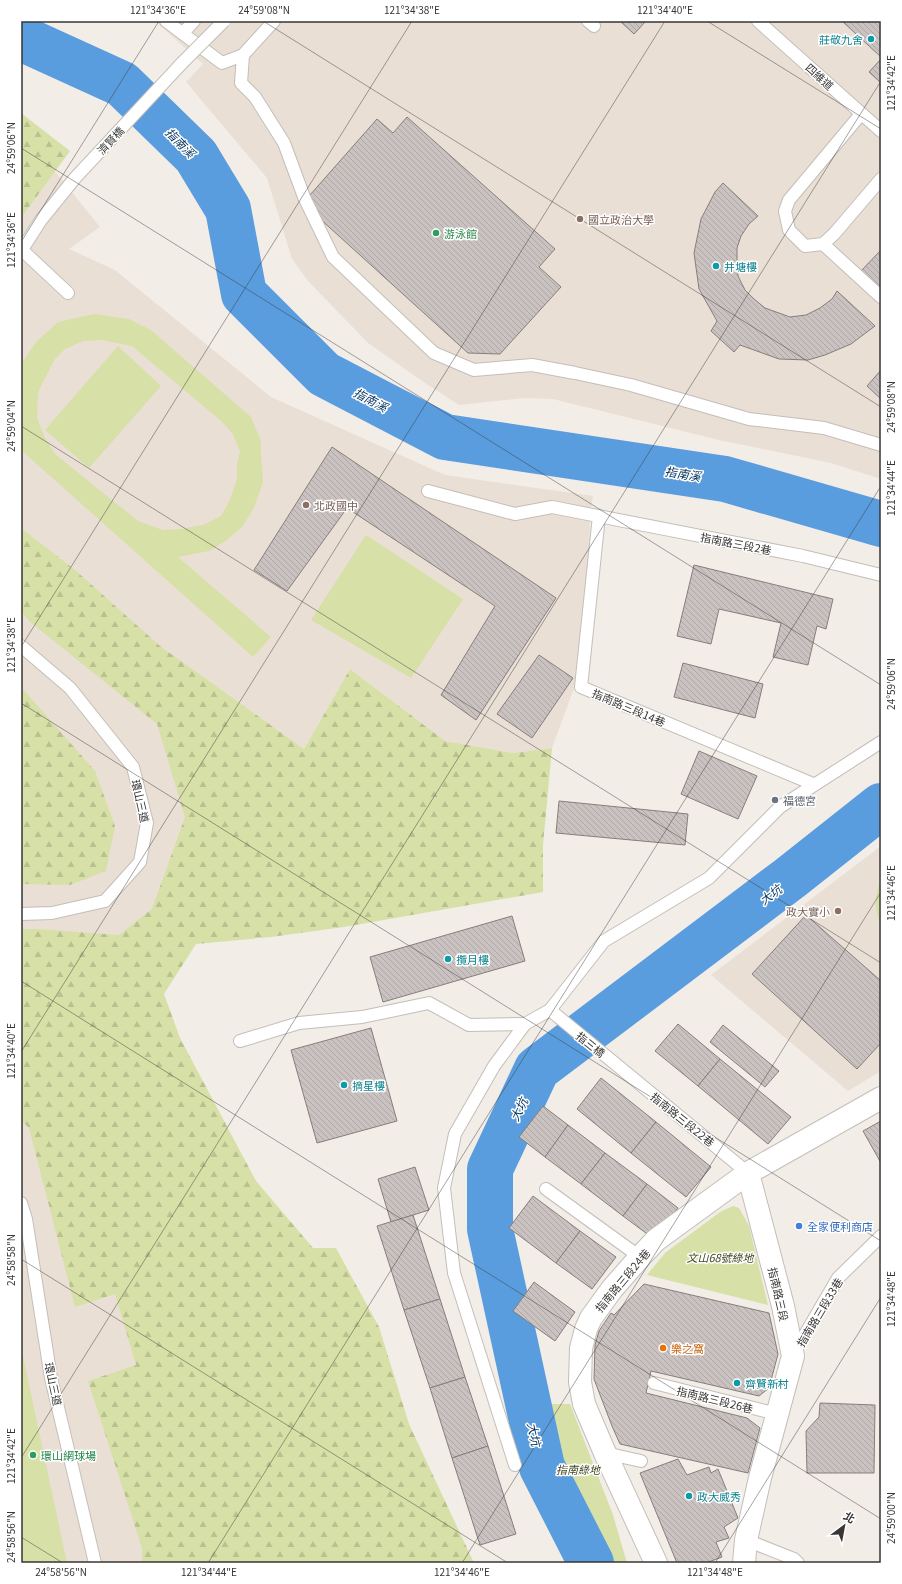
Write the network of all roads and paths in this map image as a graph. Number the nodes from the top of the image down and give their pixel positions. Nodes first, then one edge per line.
1 (166, 21) edge
2 (194, 21) edge
3 (224, 21) edge
4 (274, 21) edge
5 (758, 21) edge
6 (183, 33) junction
7 (243, 55) junction
8 (861, 114) junction
9 (881, 131) edge
10 (881, 179) edge
11 (823, 244) junction
12 (21, 251) edge
13 (68, 293) dead end
14 (881, 297) edge
15 (881, 445) edge
16 (428, 491) dead end
17 (595, 515) junction
18 (881, 575) edge
19 (21, 646) edge
20 (881, 742) edge
21 (813, 784) junction
22 (21, 914) edge
23 (550, 1010) junction
24 (525, 1024) junction
25 (240, 1041) dead end
26 (617, 1065) joint
27 (881, 1098) edge
28 (748, 1173) junction
29 (546, 1189) dead end
30 (21, 1203) edge
31 (881, 1236) edge
32 (640, 1257) junction
33 (793, 1356) junction
34 (654, 1384) dead end
35 (777, 1414) junction
36 (604, 1453) junction
37 (641, 1461) dead end
38 (514, 1465) dead end
39 (746, 1540) junction
40 (95, 1563) edge
41 (656, 1563) edge
42 (744, 1563) edge
43 (798, 1563) edge

1 - 6 lane
2 - 6 lane
3 - 12 lane, 濟賢橋, bridge
4 - 7 lane
5 - 8 lane, 四維道
6 - 7 lane
7 - 15 lane
8 - 9 lane, 四維道
8 - 11 lane
10 - 11 lane
11 - 14 lane
12 - 13 lane
16 - 17 lane, 指南路三段2巷
17 - 18 lane, 指南路三段2巷
17 - 21 lane, 指南路三段14巷
19 - 22 lane, 環山三道
20 - 21 lane
21 - 23 lane
23 - 24 lane
23 - 26 lane, 指三橋
24 - 25 lane
24 - 38 lane
26 - 28 lane, 指南路三段22巷
27 - 28 street
28 - 32 street, 指南路三段24巷
28 - 33 street, 指南路三段
29 - 32 lane
30 - 40 lane, 環山三道
31 - 33 lane, 指南路三段33巷
32 - 36 street, 指南路三段24巷
33 - 35 street, 指南路三段
34 - 35 lane, 指南路三段26巷
35 - 39 street, 指南路三段
36 - 37 lane
36 - 41 street, 指南路三段24巷
39 - 42 street, 指南路三段
39 - 43 lane

